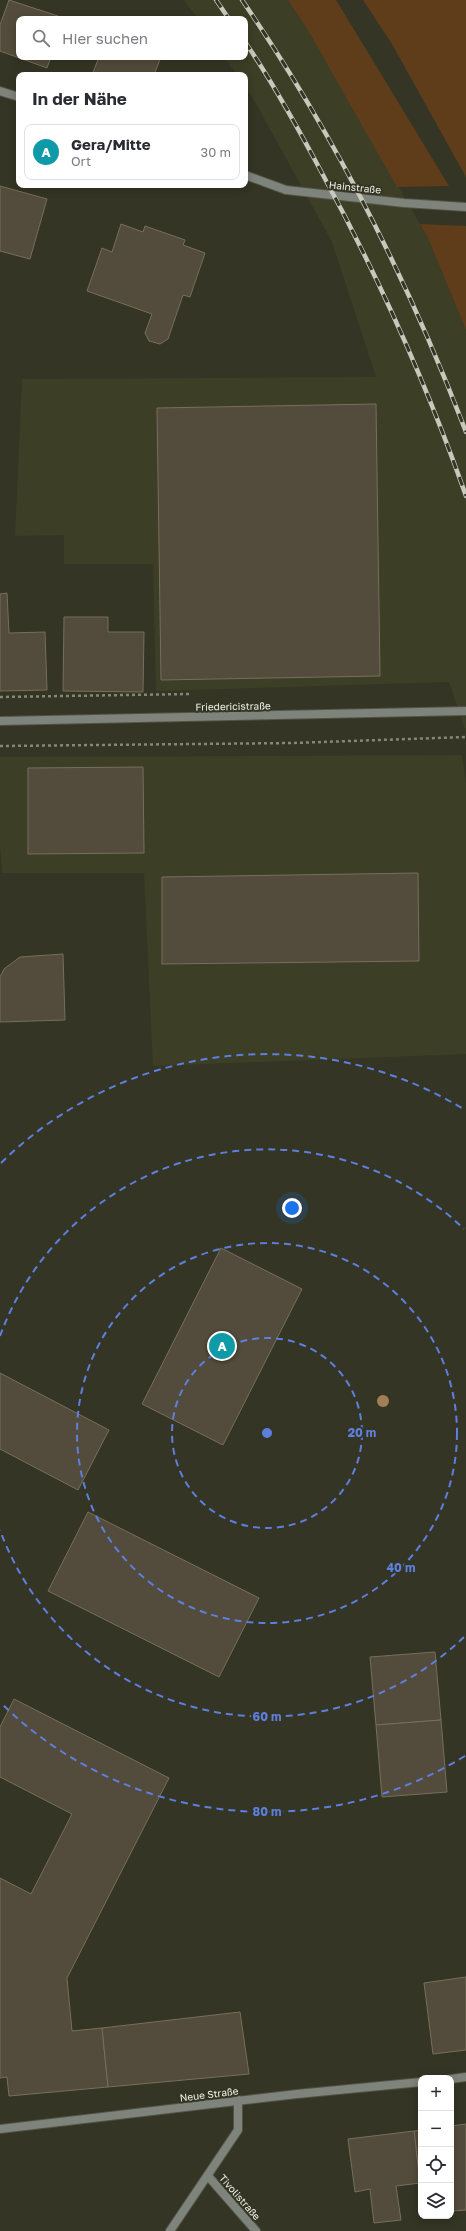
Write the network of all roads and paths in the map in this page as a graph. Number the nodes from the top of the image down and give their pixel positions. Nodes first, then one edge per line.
1 (0, 91) edge
2 (16, 96) edge
3 (248, 177) edge
4 (466, 207) edge
5 (466, 711) edge
6 (0, 721) edge
7 (466, 737) edge
8 (0, 746) edge
9 (466, 2077) edge
10 (454, 2079) edge
11 (418, 2082) edge
12 (238, 2100) junction
13 (0, 2129) edge
14 (208, 2176) junction
15 (170, 2231) edge
16 (256, 2231) edge

1 - 2 street
3 - 4 street, Hainstraße
5 - 6 street, Friedericistraße
7 - 8 path
9 - 10 street
11 - 12 street, Neue Straße
12 - 13 street, Neue Straße
12 - 14 street, Tivolistraße
14 - 15 street, Tivolistraße
14 - 16 street, Tivolistraße

